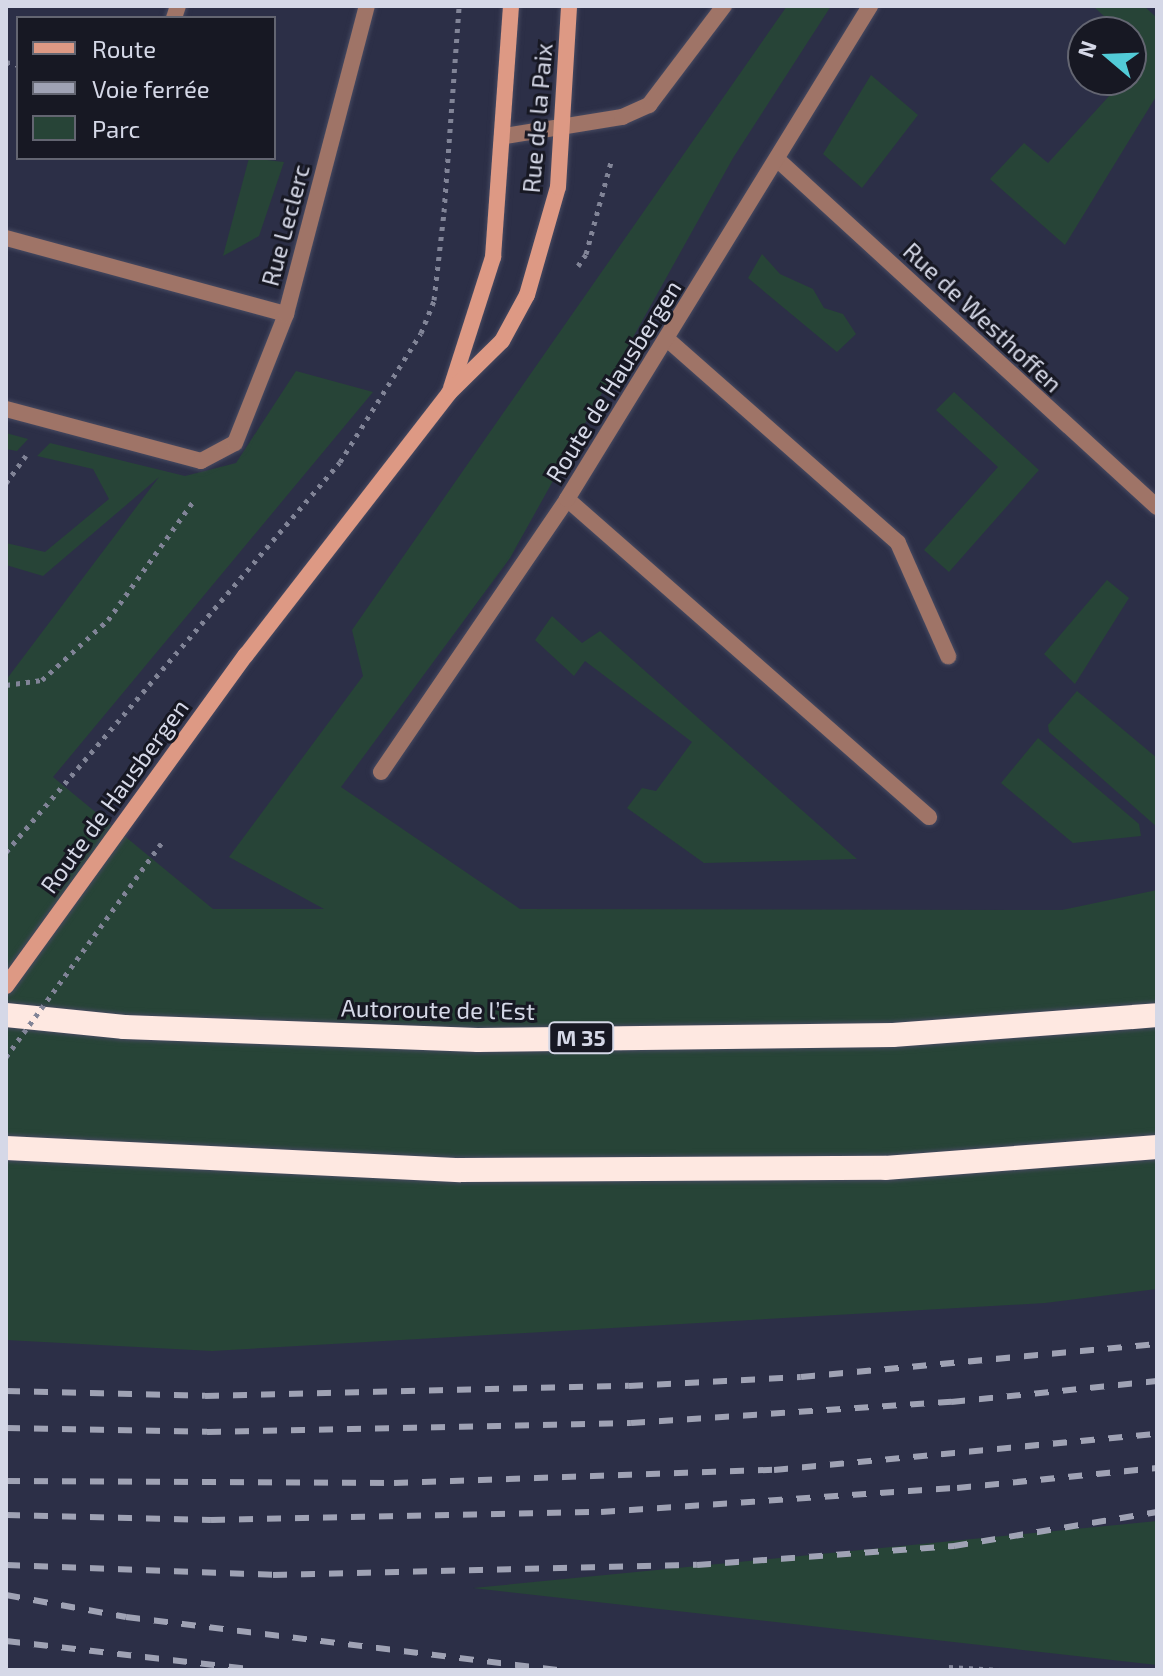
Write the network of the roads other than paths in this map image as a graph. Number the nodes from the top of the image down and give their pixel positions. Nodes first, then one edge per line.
1 (367, 6) edge
2 (511, 6) edge
3 (569, 6) edge
4 (724, 6) edge
5 (870, 6) edge
6 (564, 124) junction
7 (505, 136) junction
8 (778, 160) junction
9 (6, 238) edge
10 (286, 314) junction
11 (667, 339) junction
12 (449, 393) junction
13 (438, 407) joint
14 (6, 409) edge
15 (567, 499) junction
16 (1157, 507) edge
17 (948, 656) dead end
18 (381, 772) dead end
19 (929, 817) dead end
20 (6, 986) edge
21 (6, 1015) edge
22 (1157, 1015) edge
23 (1157, 1147) edge
24 (6, 1148) edge

1 - 10 street, Rue Leclerc
2 - 7 street, Rue de la Paix
3 - 6 street, Rue de la Paix
4 - 6 street
5 - 8 street, Route de Hausbergen
6 - 7 street
6 - 12 street, Rue de la Paix
7 - 12 street, Rue de la Paix
8 - 11 street, Route de Hausbergen
8 - 16 street, Rue de Westhoffen
9 - 10 street, Rue Leclerc
10 - 14 street
11 - 15 street, Route de Hausbergen
11 - 17 street
12 - 13 street, Rue de la Paix
13 - 20 street, Route de Hausbergen
15 - 18 street, Route de Hausbergen
15 - 19 street
21 - 22 highway, Autoroute de l’Est / M 35
23 - 24 highway

